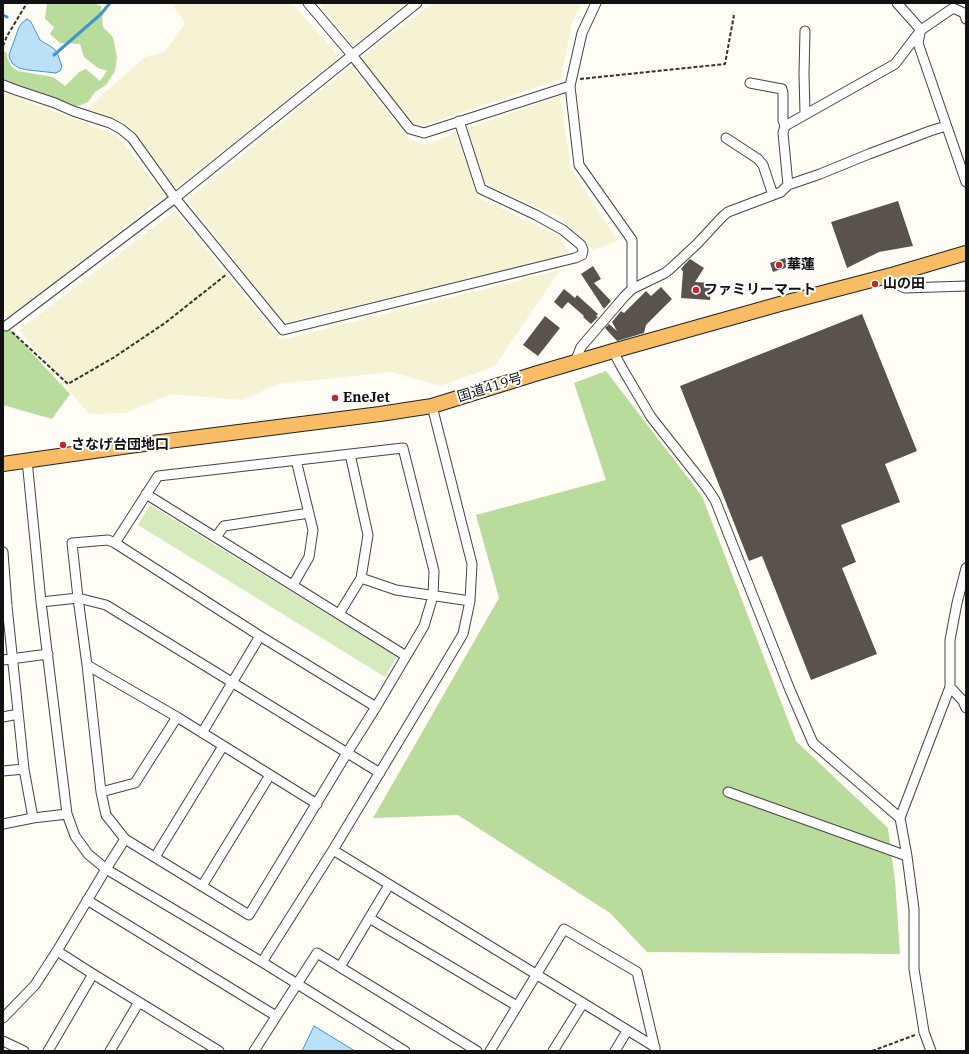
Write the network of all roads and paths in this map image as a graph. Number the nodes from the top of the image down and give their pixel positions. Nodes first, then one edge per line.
1 (27, 3) edge
2 (308, 3) edge
3 (417, 3) edge
4 (596, 3) edge
5 (897, 3) edge
6 (734, 15) dead end
7 (966, 19) edge
8 (921, 30) junction
9 (804, 31) dead end
10 (3, 46) edge
11 (352, 55) junction
12 (571, 83) junction
13 (750, 83) dead end
14 (3, 84) edge
15 (805, 114) junction
16 (459, 121) junction
17 (785, 126) junction
18 (946, 126) junction
19 (726, 138) dead end
20 (966, 182) edge
21 (788, 185) junction
22 (773, 195) junction
23 (175, 198) junction
24 (966, 253) edge
25 (233, 269) junction
26 (895, 274) junction
27 (966, 286) edge
28 (632, 289) junction
29 (6, 326) joint
30 (613, 351) junction
31 (575, 362) junction
32 (432, 406) junction
33 (350, 454) junction
34 (27, 460) junction
35 (296, 460) junction
36 (3, 464) edge
37 (146, 494) junction
38 (309, 513) junction
39 (216, 537) junction
40 (115, 543) junction
41 (3, 552) edge
42 (966, 571) edge
43 (361, 578) junction
44 (293, 585) junction
45 (433, 596) junction
46 (78, 598) junction
47 (470, 601) junction
48 (41, 602) junction
49 (5, 607) edge
50 (340, 614) junction
51 (260, 636) junction
52 (48, 654) junction
53 (406, 656) junction
54 (7, 660) edge
55 (87, 665) junction
56 (232, 682) junction
57 (950, 686) junction
58 (376, 707) junction
59 (966, 708) edge
60 (18, 714) junction
61 (3, 717) edge
62 (177, 717) junction
63 (202, 733) junction
64 (223, 746) junction
65 (347, 753) junction
66 (24, 769) junction
67 (3, 771) edge
68 (380, 772) junction
69 (270, 775) junction
70 (101, 792) junction
71 (728, 792) dead end
72 (317, 804) junction
73 (67, 814) junction
74 (33, 818) junction
75 (900, 818) junction
76 (3, 824) edge
77 (125, 839) junction
78 (333, 850) junction
79 (907, 856) junction
80 (154, 857) junction
81 (106, 869) junction
82 (389, 885) junction
83 (202, 886) junction
84 (87, 900) junction
85 (369, 918) junction
86 (57, 951) junction
87 (262, 962) junction
88 (340, 967) junction
89 (93, 974) junction
90 (537, 974) junction
91 (296, 984) junction
92 (138, 1002) junction
93 (583, 1003) junction
94 (517, 1006) junction
95 (276, 1016) junction
96 (3, 1018) edge
97 (627, 1031) junction
98 (924, 1032) junction
99 (3, 1041) edge
100 (655, 1049) edge
101 (24, 1051) edge
102 (48, 1051) edge
103 (110, 1051) edge
104 (219, 1051) edge
105 (254, 1051) edge
106 (405, 1051) edge
107 (477, 1051) edge
108 (490, 1051) edge
109 (553, 1051) edge
110 (615, 1051) edge
111 (872, 1051) edge
112 (931, 1051) edge

1 - 10 path
2 - 11 street
3 - 11 street
4 - 12 street
5 - 8 street
6 - 12 path
7 - 8 street
8 - 15 street
8 - 18 street
9 - 15 street
11 - 16 street
11 - 23 street
12 - 16 street
12 - 28 street
13 - 17 street
14 - 23 street
15 - 17 street
16 - 25 street
17 - 21 street
18 - 20 street
18 - 21 street
19 - 22 street
21 - 22 street
22 - 28 street
23 - 25 street
23 - 29 street
24 - 26 highway, 国道419号
25 - 29 path
26 - 27 street
26 - 30 highway, 国道419号
28 - 31 street
30 - 31 highway, 国道419号
30 - 75 street
31 - 32 highway, 国道419号
32 - 34 highway, 国道419号
32 - 47 street
33 - 35 street
33 - 43 street
33 - 45 street
34 - 36 highway, 国道419号
34 - 48 street
35 - 37 street
35 - 38 street
37 - 39 street
37 - 40 street
38 - 39 street
38 - 44 street
39 - 44 street
40 - 46 street
40 - 51 street
41 - 49 street
42 - 57 street
43 - 45 street
43 - 50 street
44 - 50 street
45 - 47 street
45 - 53 street
46 - 48 street
46 - 55 street
46 - 56 street
47 - 68 street
48 - 52 street
49 - 54 street
50 - 53 street
51 - 56 street
51 - 58 street
52 - 54 street
52 - 73 street
53 - 58 street
54 - 60 street
55 - 62 street
55 - 70 street
56 - 63 street
56 - 65 street
57 - 59 street
57 - 75 street
58 - 65 street
60 - 61 street
60 - 66 street
62 - 63 street
62 - 70 street
63 - 64 street
64 - 69 street
64 - 80 street
65 - 68 street
65 - 72 street
66 - 67 street
66 - 74 street
68 - 78 street
69 - 72 street
69 - 83 street
70 - 77 street
71 - 79 street
72 - 83 street
73 - 74 street
73 - 81 street
74 - 76 street
75 - 79 street
77 - 80 street
77 - 81 street
78 - 82 street
78 - 87 street
79 - 98 street
80 - 83 street
81 - 84 street
81 - 87 street
82 - 85 street
82 - 90 street
84 - 86 street
84 - 95 street
85 - 88 street
85 - 94 street
86 - 89 street
86 - 96 street
87 - 91 street
88 - 91 street
88 - 107 street
89 - 92 street
89 - 102 street
90 - 93 street
90 - 94 street
90 - 100 street
91 - 95 street
91 - 106 street
92 - 103 street
92 - 104 street
93 - 97 street
93 - 109 street
94 - 108 street
95 - 105 street
97 - 100 street
97 - 110 street
98 - 111 path
98 - 112 street
99 - 101 street

